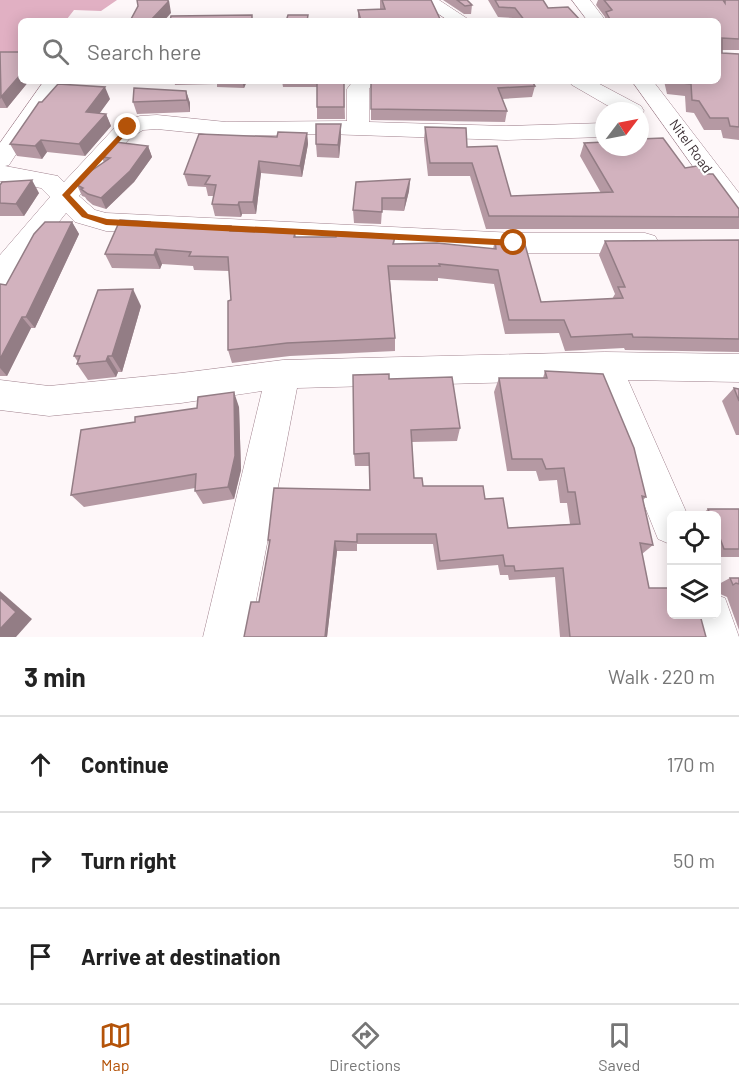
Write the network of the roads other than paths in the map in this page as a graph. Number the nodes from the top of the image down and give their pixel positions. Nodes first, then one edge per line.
1 (427, 0) edge
2 (581, 0) edge
3 (457, 18) edge
4 (595, 18) edge
5 (52, 84) edge
6 (362, 84) edge
7 (584, 84) edge
8 (644, 84) edge
9 (617, 102) edge
10 (649, 117) edge
11 (678, 128) junction
12 (358, 129) junction
13 (649, 129) edge
14 (595, 130) edge
15 (0, 160) edge
16 (0, 173) edge
17 (66, 195) junction
18 (739, 212) edge
19 (668, 243) edge
20 (0, 275) edge
21 (605, 366) junction
22 (739, 368) edge
23 (283, 374) junction
24 (0, 395) edge
25 (667, 513) edge
26 (711, 619) edge
27 (226, 637) edge
28 (718, 637) edge

1 - 3 street
2 - 4 street
5 - 15 street
6 - 12 street
7 - 9 street
8 - 11 street, Nitel Road
10 - 11 street
11 - 13 street
11 - 18 street, Nitel Road
12 - 14 street
12 - 17 street
16 - 17 street
17 - 19 street
17 - 20 street
21 - 22 street
21 - 23 street
21 - 25 street
23 - 24 street
23 - 27 street
26 - 28 street

